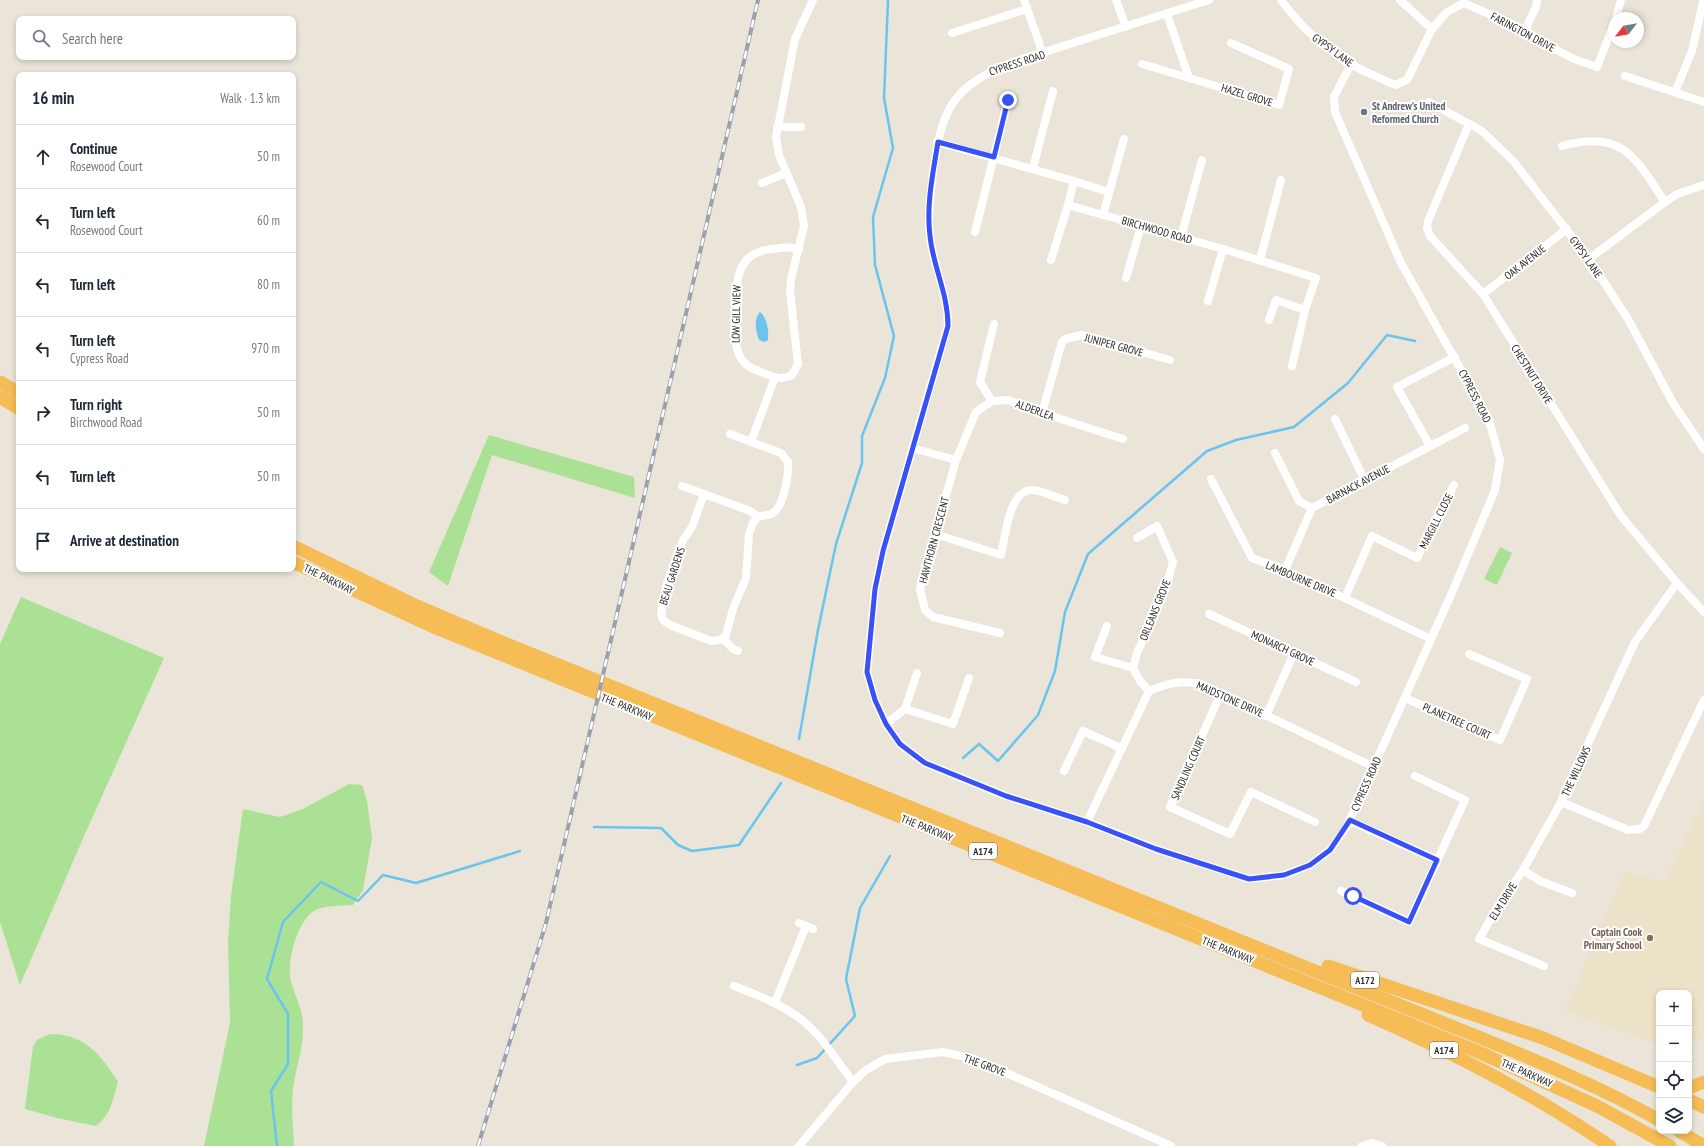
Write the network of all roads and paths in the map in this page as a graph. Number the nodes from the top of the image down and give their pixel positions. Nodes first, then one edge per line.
1 (813, 0) edge
2 (1024, 0) edge
3 (1116, 0) edge
4 (1208, 0) edge
5 (1281, 0) edge
6 (1400, 0) edge
7 (1537, 0) edge
8 (1620, 0) edge
9 (1464, 2) edge
10 (1703, 2) dead end
11 (1027, 8) junction
12 (1617, 12) edge
13 (1167, 14) junction
14 (1126, 26) junction
15 (1432, 29) junction
16 (1525, 30) junction
17 (952, 33) dead end
18 (1608, 39) edge
19 (1231, 43) dead end
20 (1043, 54) junction
21 (1142, 64) dead end
22 (1351, 64) junction
23 (1625, 76) dead end
24 (1189, 78) junction
25 (1395, 85) joint
26 (1053, 91) dead end
27 (1675, 92) junction
28 (1008, 100) dead end
29 (1429, 102) dead end
30 (1704, 102) edge
31 (1469, 124) junction
32 (777, 127) junction
33 (801, 127) dead end
34 (1124, 139) dead end
35 (938, 142) junction
36 (1562, 146) dead end
37 (994, 157) junction
38 (1202, 160) dead end
39 (1033, 168) junction
40 (786, 173) junction
41 (1281, 180) dead end
42 (1074, 181) junction
43 (762, 183) dead end
44 (1704, 185) edge
45 (1109, 192) junction
46 (1665, 202) junction
47 (1068, 205) junction
48 (1103, 215) junction
49 (1142, 226) junction
50 (1567, 229) junction
51 (975, 232) dead end
52 (1181, 237) junction
53 (1223, 248) junction
54 (798, 250) junction
55 (1589, 259) junction
56 (1051, 260) dead end
57 (1260, 260) junction
58 (1126, 278) dead end
59 (1483, 294) junction
60 (1208, 301) dead end
61 (1305, 310) junction
62 (1269, 320) dead end
63 (994, 324) dead end
64 (1455, 357) junction
65 (1170, 360) dead end
66 (1292, 366) dead end
67 (775, 377) junction
68 (0, 382) edge
69 (16, 391) edge
70 (0, 397) edge
71 (992, 401) junction
72 (16, 407) edge
73 (1042, 413) junction
74 (1335, 419) dead end
75 (1465, 428) dead end
76 (730, 434) dead end
77 (1123, 439) dead end
78 (751, 442) junction
79 (1430, 446) junction
80 (912, 448) junction
81 (1704, 449) edge
82 (1275, 453) dead end
83 (956, 460) junction
84 (1211, 479) dead end
85 (1365, 480) junction
86 (1454, 485) dead end
87 (682, 486) dead end
88 (704, 494) junction
89 (1065, 500) dead end
90 (1312, 508) junction
91 (758, 517) junction
92 (936, 534) junction
93 (1137, 538) dead end
94 (296, 547) edge
95 (296, 563) edge
96 (1285, 570) junction
97 (1677, 583) junction
98 (1345, 598) junction
99 (1704, 612) edge
100 (1210, 614) dead end
101 (1107, 626) dead end
102 (1000, 633) dead end
103 (724, 638) junction
104 (1431, 639) junction
105 (738, 651) dead end
106 (1294, 653) junction
107 (1468, 654) dead end
108 (1133, 668) junction
109 (917, 673) dead end
110 (968, 678) dead end
111 (1356, 682) dead end
112 (1149, 691) junction
113 (1221, 693) junction
114 (1405, 698) junction
115 (1704, 700) edge
116 (906, 709) junction
117 (1266, 716) junction
118 (886, 724) junction
119 (1121, 748) junction
120 (1374, 767) junction
121 (1064, 770) dead end
122 (1414, 776) dead end
123 (1561, 802) junction
124 (1350, 820) junction
125 (1087, 822) junction
126 (1315, 822) dead end
127 (1437, 860) junction
128 (1523, 870) junction
129 (1341, 891) dead end
130 (1572, 893) dead end
131 (806, 926) dead end
132 (1263, 949) junction
133 (1544, 966) dead end
134 (1271, 967) junction
135 (734, 986) dead end
136 (775, 1002) junction
137 (853, 1082) junction
138 (1704, 1082) edge
139 (1656, 1086) edge
140 (1692, 1087) edge
141 (1692, 1101) edge
142 (1704, 1107) edge
143 (1656, 1118) edge
144 (1685, 1134) edge
145 (799, 1146) edge
146 (1171, 1146) edge
147 (1362, 1146) edge
148 (1382, 1146) edge
149 (1610, 1146) edge
150 (1670, 1146) edge
151 (1704, 1146) edge

1 - 32 street
2 - 11 street
3 - 14 street
4 - 13 street, CYPRESS ROAD
5 - 22 street, GYPSY LANE
6 - 15 street
7 - 16 street
8 - 12 street
9 - 15 street, FARINGTON DRIVE
9 - 16 street, FARINGTON DRIVE
10 - 27 street
11 - 17 street
11 - 20 street
13 - 14 street, CYPRESS ROAD
13 - 24 street
14 - 20 street, CYPRESS ROAD
15 - 25 street, FARINGTON DRIVE
16 - 18 street, FARINGTON DRIVE
19 - 24 street, HAZEL GROVE
20 - 35 street, CYPRESS ROAD
21 - 24 street, HAZEL GROVE
22 - 25 street, GYPSY LANE
22 - 64 street, CYPRESS ROAD
23 - 27 street
26 - 39 street
27 - 30 street
28 - 37 street
29 - 31 street, GYPSY LANE
31 - 50 street, GYPSY LANE
31 - 59 street, CHESTNUT DRIVE
32 - 33 street
32 - 40 street
34 - 45 street
35 - 37 street
35 - 80 street, CYPRESS ROAD
36 - 46 street
37 - 39 street
37 - 51 street
38 - 52 street
39 - 42 street
40 - 43 street
40 - 54 street
41 - 57 street
42 - 45 street
42 - 47 street
44 - 46 street
45 - 48 street
46 - 55 street
47 - 48 street, BIRCHWOOD ROAD
47 - 56 street
48 - 49 street, BIRCHWOOD ROAD
49 - 52 street, BIRCHWOOD ROAD
49 - 58 street
50 - 55 street, GYPSY LANE
50 - 59 street, OAK AVENUE
52 - 53 street, BIRCHWOOD ROAD
53 - 57 street, BIRCHWOOD ROAD
53 - 60 street
54 - 67 street
54 - 67 street, LOW GILL VIEW
55 - 81 street, GYPSY LANE
57 - 61 street, BIRCHWOOD ROAD
59 - 97 street, CHESTNUT DRIVE
61 - 62 street
61 - 66 street, BIRCHWOOD ROAD
63 - 71 street
64 - 79 street
64 - 104 street, CYPRESS ROAD
65 - 73 street, JUNIPER GROVE
67 - 78 street
68 - 69 highway
70 - 72 highway
71 - 73 street, ALDERLEA
71 - 83 street
73 - 77 street, ALDERLEA
74 - 85 street
75 - 79 street, BARNACK AVENUE
76 - 78 street
78 - 91 street
79 - 85 street, BARNACK AVENUE
80 - 83 street
80 - 118 street, CYPRESS ROAD
82 - 90 street
83 - 92 street, HAWTHORN CRESCENT
84 - 96 street, LAMBOURNE DRIVE
85 - 90 street, BARNACK AVENUE
86 - 98 street, MARGILL CLOSE
87 - 88 street
88 - 91 street
88 - 103 street, BEAU GARDENS
89 - 92 street
90 - 96 street
91 - 103 street
92 - 102 street, HAWTHORN CRESCENT
93 - 108 street, ORLEANS GROVE
94 - 132 highway, THE PARKWAY / A174
95 - 134 highway, THE PARKWAY / A174
96 - 98 street, LAMBOURNE DRIVE
97 - 99 street, CHESTNUT DRIVE
97 - 123 street, THE WILLOWS
98 - 104 street, LAMBOURNE DRIVE
100 - 106 street, MONARCH GROVE
101 - 108 street
103 - 105 street
104 - 114 street, CYPRESS ROAD
106 - 111 street, MONARCH GROVE
106 - 117 street
107 - 114 street, PLANETREE COURT
108 - 112 street
109 - 116 street
110 - 116 street
112 - 113 street, MAIDSTONE DRIVE
112 - 119 street
113 - 117 street, MAIDSTONE DRIVE
113 - 126 street, SANDLING COURT
114 - 120 street, CYPRESS ROAD
115 - 123 street, THE WILLOWS
116 - 118 street
117 - 120 street, MAIDSTONE DRIVE
118 - 125 street, CYPRESS ROAD
119 - 121 street
119 - 125 street
120 - 124 street, CYPRESS ROAD
122 - 127 street
123 - 128 street, ELM DRIVE
124 - 125 street, CYPRESS ROAD
124 - 127 street
127 - 129 street
128 - 130 street
128 - 133 street, ELM DRIVE
131 - 136 street
132 - 139 highway, A172
132 - 143 highway, THE PARKWAY / A174
134 - 149 highway, A174
134 - 150 highway, THE PARKWAY / A174
135 - 136 street
136 - 137 street
137 - 145 street, THE GROVE
137 - 146 street, THE GROVE
138 - 140 highway
141 - 142 highway
144 - 151 highway
147 - 148 street

